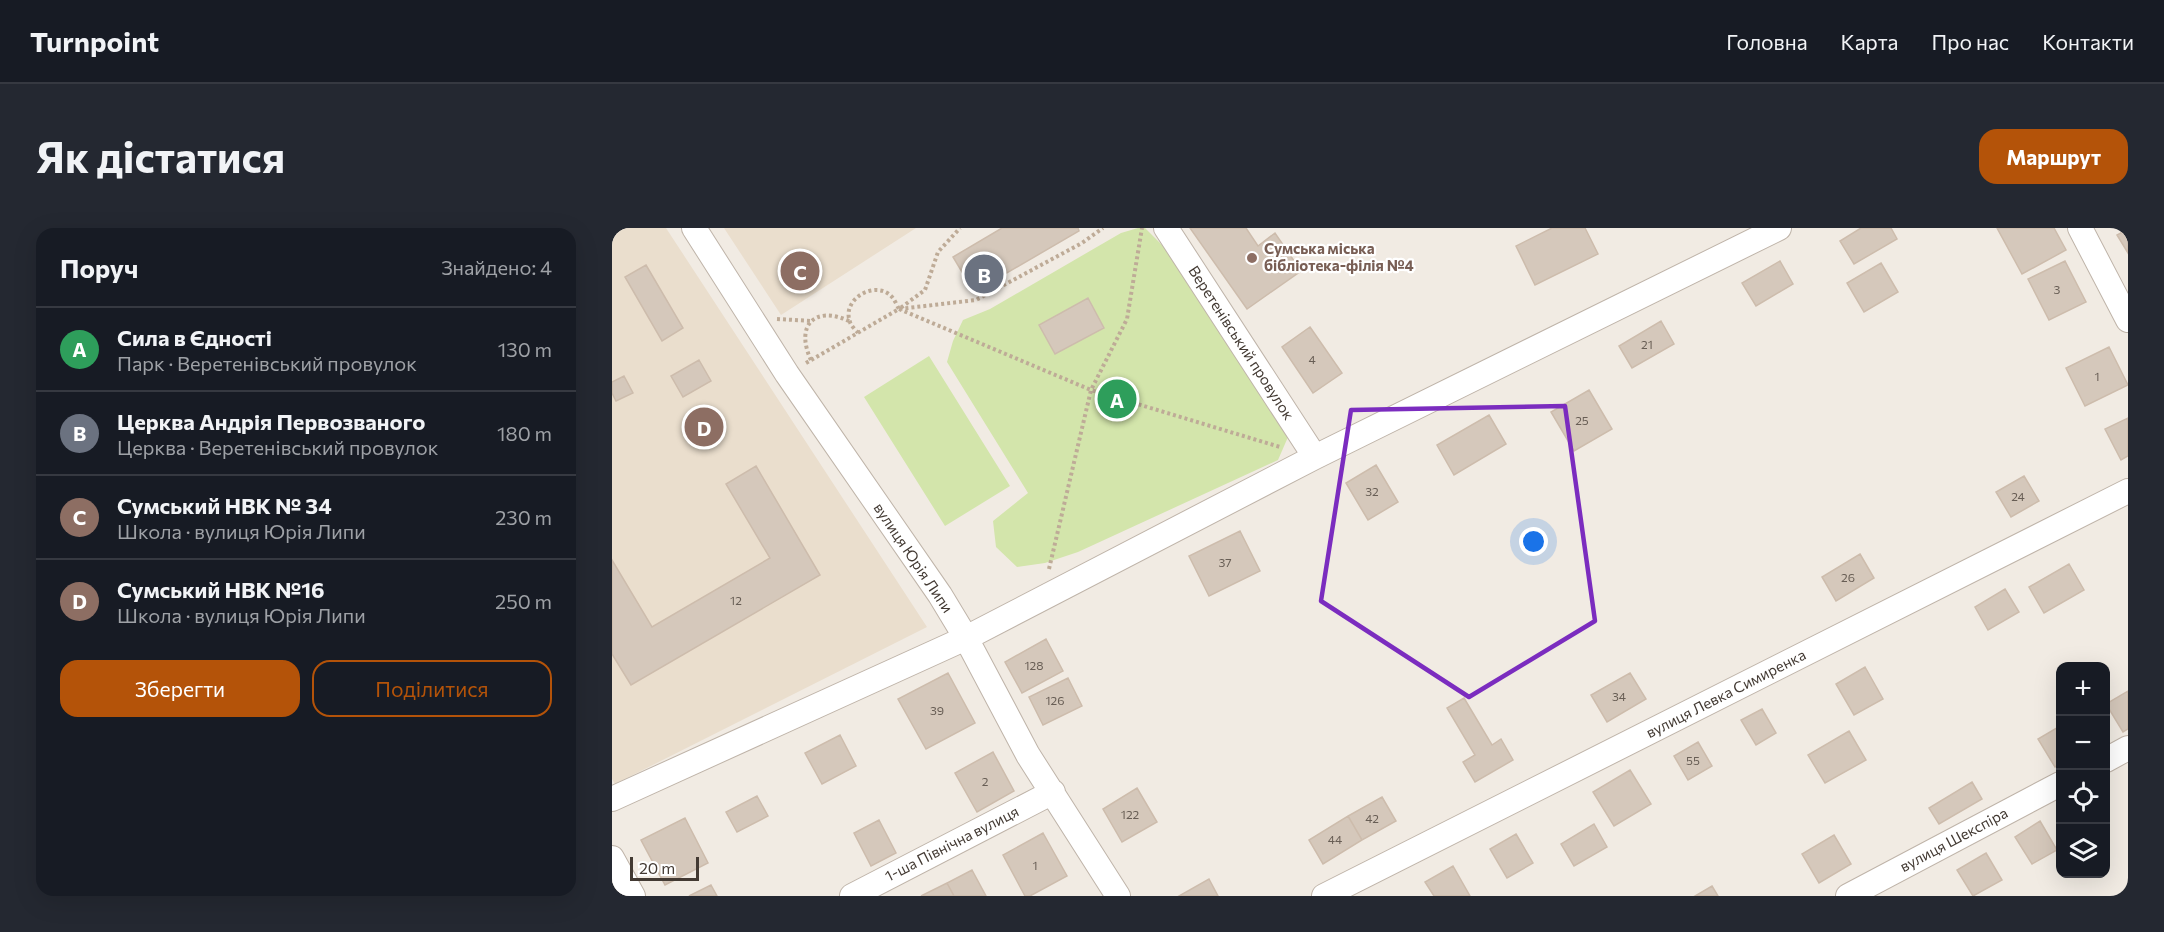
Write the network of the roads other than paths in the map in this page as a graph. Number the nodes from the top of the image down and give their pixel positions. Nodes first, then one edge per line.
1 (694, 228) edge
2 (1166, 228) edge
3 (1779, 228) edge
4 (2080, 228) edge
5 (2128, 320) edge
6 (1315, 457) junction
7 (2128, 491) edge
8 (966, 638) junction
9 (2128, 748) edge
10 (2110, 758) edge
11 (2056, 787) edge
12 (1053, 792) junction
13 (612, 799) edge
14 (612, 858) edge
15 (633, 896) edge
16 (852, 896) edge
17 (1118, 896) edge
18 (1324, 896) edge
19 (1848, 896) edge

1 - 8 street, вулиця Юрія Липи
2 - 6 street, Веретенівський провулок
3 - 6 street
4 - 5 street
6 - 8 street
7 - 18 street, вулиця Левка Симиренка
8 - 12 street, вулиця Юрія Липи
8 - 13 street
9 - 10 street
11 - 19 street, вулиця Шекспіра
12 - 16 street, 1-ша Північна вулиця
12 - 17 street, вулиця Юрія Липи
14 - 15 street

